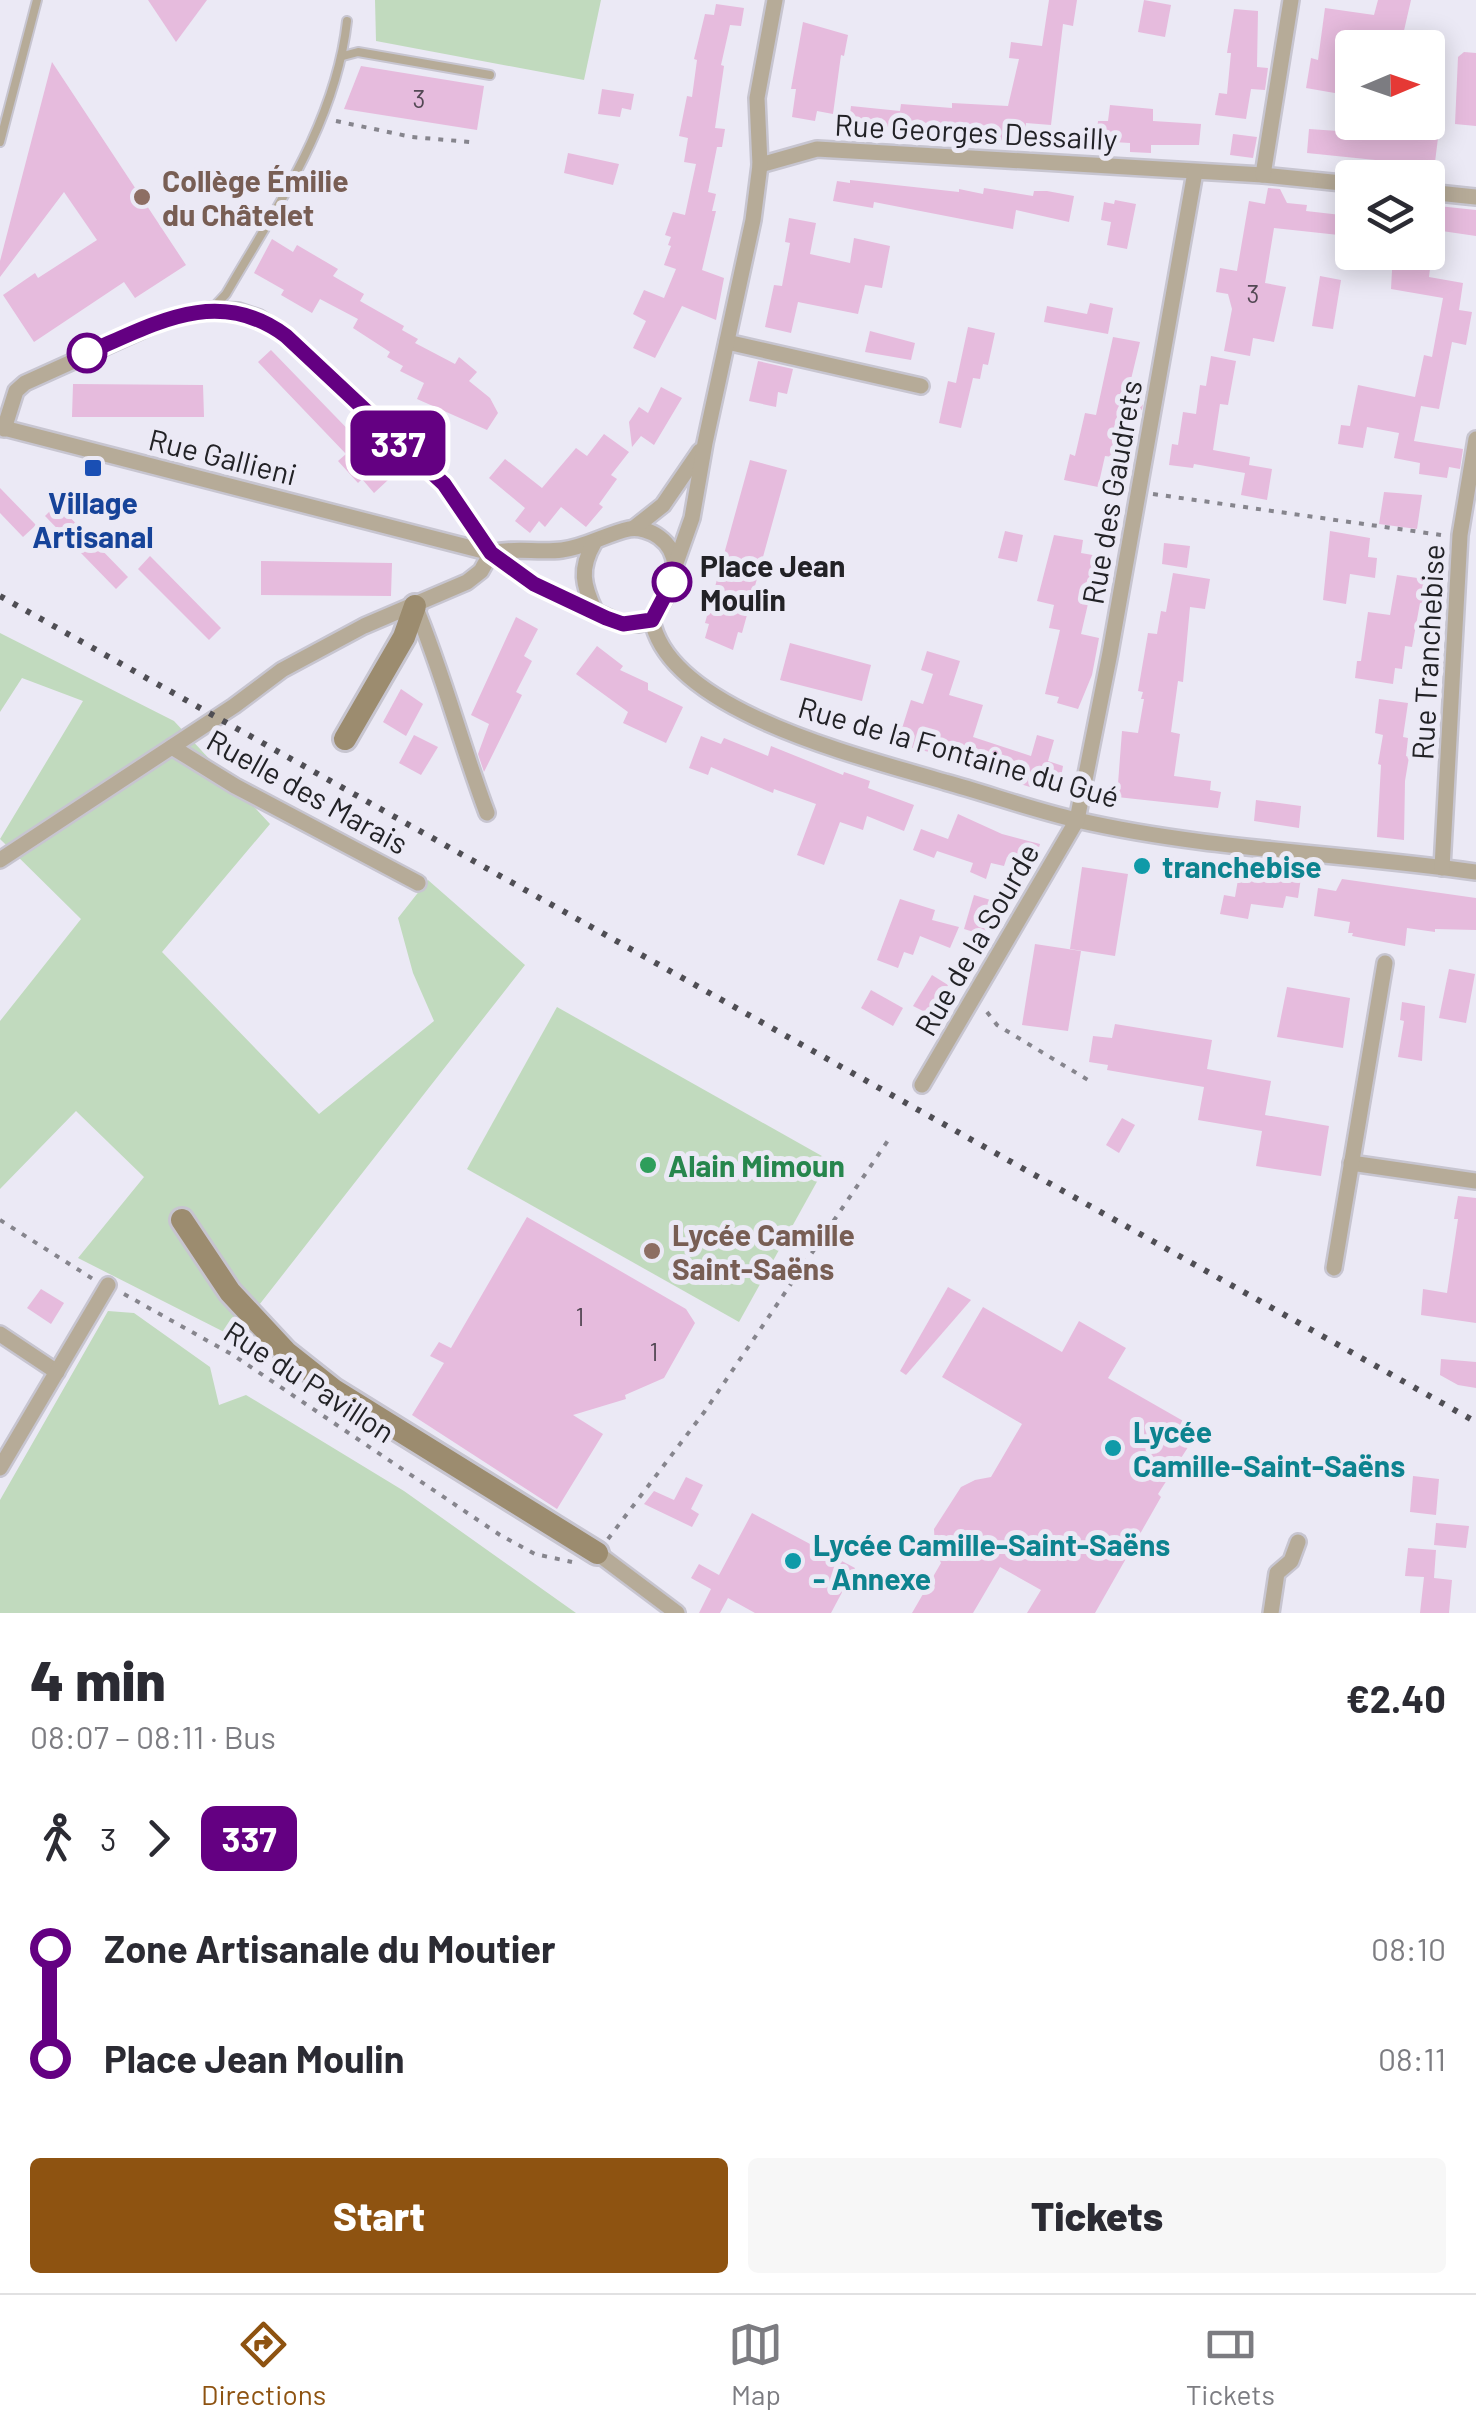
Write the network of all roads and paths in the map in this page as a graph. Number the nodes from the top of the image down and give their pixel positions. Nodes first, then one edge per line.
1 (37, 0) edge
2 (775, 0) edge
3 (1291, 0) edge
4 (347, 21) dead end
5 (343, 56) junction
6 (490, 75) dead end
7 (322, 118) junction
8 (448, 132) dead end
9 (0, 142) edge
10 (446, 142) junction
11 (470, 142) dead end
12 (760, 166) junction
13 (1195, 172) junction
14 (1264, 175) junction
15 (1335, 182) edge
16 (1445, 194) edge
17 (1476, 197) edge
18 (210, 310) junction
19 (727, 342) junction
20 (921, 386) dead end
21 (2, 428) edge
22 (1476, 439) edge
23 (705, 443) junction
24 (1138, 492) junction
25 (634, 528) junction
26 (1460, 535) junction
27 (594, 544) junction
28 (491, 553) junction
29 (676, 563) junction
30 (415, 606) junction
31 (595, 611) junction
32 (652, 620) junction
33 (345, 739) dead end
34 (172, 747) junction
35 (487, 813) dead end
36 (1077, 820) junction
37 (0, 860) edge
38 (1442, 868) junction
39 (1476, 872) edge
40 (418, 883) dead end
41 (1385, 963) dead end
42 (974, 998) junction
43 (1088, 1080) dead end
44 (922, 1085) dead end
45 (891, 1136) dead end
46 (1351, 1163) junction
47 (1476, 1181) edge
48 (0, 1220) edge
49 (182, 1220) dead end
50 (1334, 1268) dead end
51 (108, 1286) junction
52 (0, 1334) edge
53 (57, 1372) junction
54 (0, 1468) edge
55 (1298, 1542) dead end
56 (597, 1553) junction
57 (677, 1613) edge
58 (1271, 1613) edge

1 - 9 lane
2 - 12 street
3 - 14 street
4 - 5 lane
5 - 6 lane
5 - 7 lane
7 - 10 path
7 - 18 lane
8 - 10 path
10 - 11 path
12 - 13 street, Rue Georges Dessailly
12 - 19 street
13 - 14 street, Rue Georges Dessailly
13 - 24 street, Rue des Gaudrets
14 - 15 street, Rue Georges Dessailly
16 - 17 street
18 - 21 street
18 - 28 street
19 - 20 street
19 - 23 street
21 - 28 street, Rue Gallieni
22 - 26 street, Rue Tranchebise
23 - 25 street
23 - 29 street
24 - 26 path
24 - 36 street, Rue des Gaudrets
25 - 27 street
25 - 29 street
26 - 38 street, Rue Tranchebise
27 - 28 street, Rue Gallieni
27 - 31 street
28 - 30 street
28 - 31 street, Rue Gallieni
29 - 32 street
30 - 33 main road
30 - 34 street
30 - 35 street
31 - 32 street
32 - 36 street, Rue de la Fontaine du Gué
34 - 37 street
34 - 40 street, Ruelle des Marais
36 - 38 street, Rue de la Fontaine du Gué
36 - 42 street, Rue de la Sourde
38 - 39 street, Rue de la Fontaine du Gué
41 - 46 street
42 - 43 path
42 - 44 street, Rue de la Sourde
45 - 56 path
46 - 47 street
46 - 50 street
48 - 51 path, Rue du Pavillon
49 - 56 main road
51 - 53 street
51 - 56 path, Rue du Pavillon
52 - 53 street
53 - 54 street
55 - 58 street
56 - 57 street

